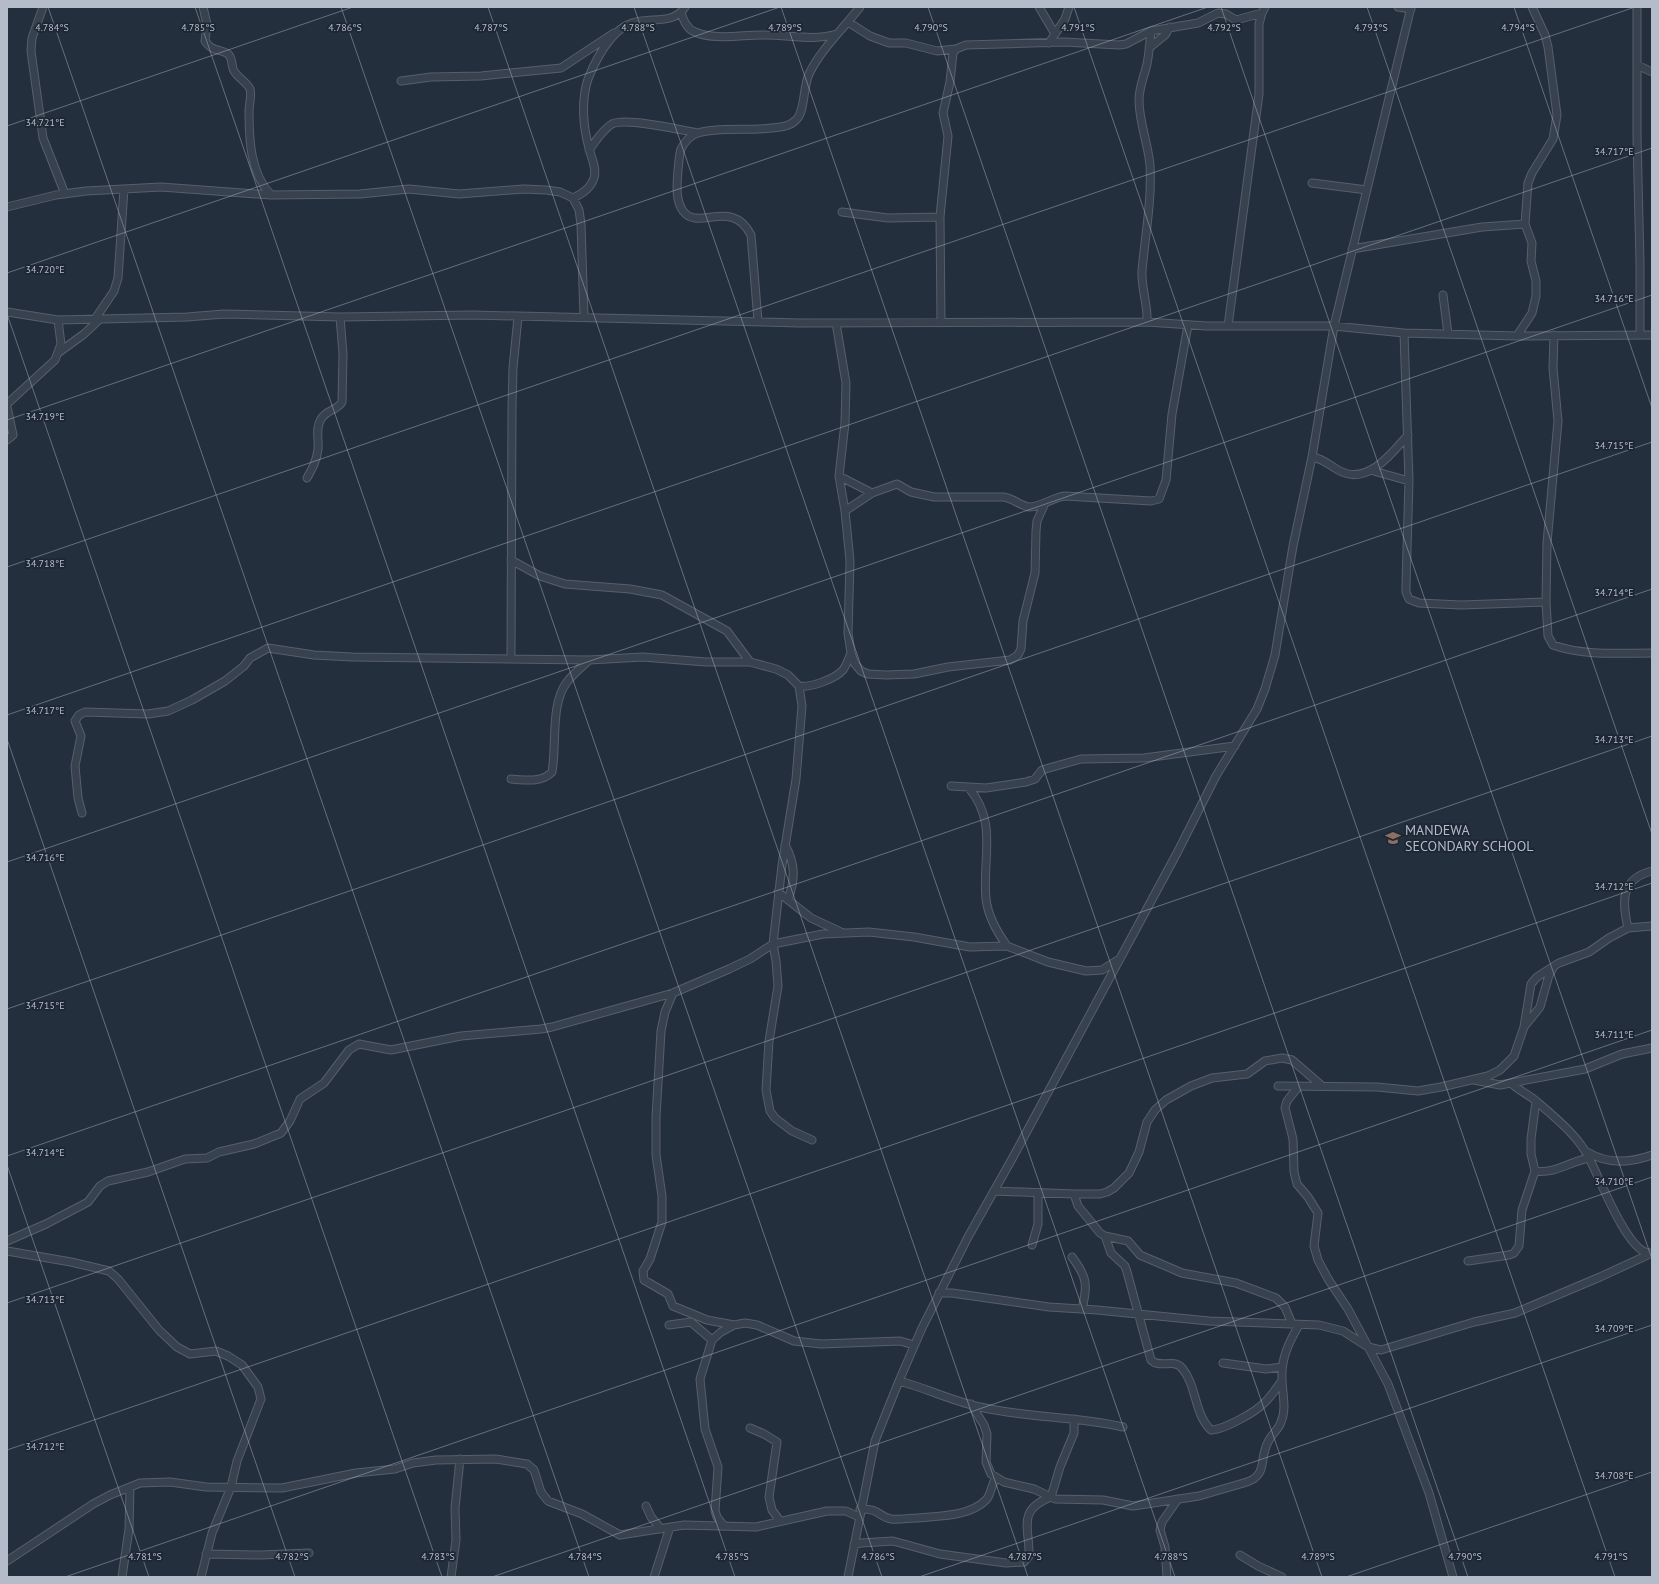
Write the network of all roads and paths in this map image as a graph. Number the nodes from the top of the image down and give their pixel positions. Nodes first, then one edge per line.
1 (43, 7) edge
2 (203, 7) edge
3 (860, 7) edge
4 (1039, 7) edge
5 (1069, 7) edge
6 (1398, 7) edge
7 (1532, 7) edge
8 (1637, 7) edge
9 (1411, 8) edge
10 (683, 10) edge
11 (1263, 10) edge
12 (848, 22) junction
13 (1170, 27) junction
14 (618, 31) junction
15 (1151, 31) junction
16 (837, 34) junction
17 (1056, 34) junction
18 (1049, 43) junction
19 (1149, 48) junction
20 (956, 49) junction
21 (1637, 65) junction
22 (1652, 72) edge
23 (401, 81) dead end
24 (698, 133) junction
25 (589, 150) junction
26 (1312, 183) dead end
27 (124, 189) junction
28 (1368, 190) junction
29 (65, 194) junction
30 (271, 195) junction
31 (573, 198) junction
32 (7, 206) edge
33 (842, 212) dead end
34 (940, 217) junction
35 (1525, 224) junction
36 (1352, 249) junction
37 (1443, 295) dead end
38 (7, 312) edge
39 (340, 317) junction
40 (518, 317) junction
41 (584, 317) junction
42 (97, 319) junction
43 (58, 320) junction
44 (758, 321) junction
45 (1147, 322) junction
46 (836, 323) junction
47 (941, 323) junction
48 (1188, 325) junction
49 (1228, 326) junction
50 (1334, 326) junction
51 (1404, 333) junction
52 (1448, 334) junction
53 (1554, 335) junction
54 (1640, 335) junction
55 (1652, 335) edge
56 (1518, 336) junction
57 (58, 354) junction
58 (7, 406) edge
59 (1408, 435) junction
60 (7, 440) edge
61 (1312, 457) junction
62 (1370, 470) junction
63 (840, 476) junction
64 (307, 478) dead end
65 (1408, 481) junction
66 (872, 493) junction
67 (1045, 503) junction
68 (845, 511) junction
69 (511, 560) junction
70 (1546, 602) junction
71 (851, 653) junction
72 (1652, 653) edge
73 (511, 658) junction
74 (589, 660) junction
75 (750, 662) junction
76 (799, 686) junction
77 (1235, 746) junction
78 (511, 780) dead end
79 (950, 786) dead end
80 (969, 788) junction
81 (82, 813) dead end
82 (785, 845) junction
83 (1652, 871) edge
84 (778, 892) junction
85 (788, 900) junction
86 (1652, 926) edge
87 (1628, 928) junction
88 (843, 932) junction
89 (773, 944) junction
90 (1007, 946) junction
91 (1120, 959) junction
92 (1554, 966) junction
93 (673, 993) junction
94 (1524, 1027) junction
95 (1652, 1048) edge
96 (1472, 1080) junction
97 (1511, 1083) junction
98 (1278, 1086) dead end
99 (1299, 1086) junction
100 (1322, 1086) junction
101 (1536, 1101) junction
102 (812, 1140) dead end
103 (1588, 1155) junction
104 (1652, 1155) edge
105 (1535, 1171) junction
106 (994, 1191) junction
107 (1038, 1194) junction
108 (1074, 1194) junction
109 (1105, 1236) junction
110 (7, 1241) edge
111 (1032, 1245) dead end
112 (7, 1251) edge
113 (1652, 1253) edge
114 (1072, 1257) dead end
115 (1468, 1261) dead end
116 (939, 1293) junction
117 (1082, 1309) junction
118 (1137, 1314) junction
119 (1296, 1324) junction
120 (669, 1325) dead end
121 (734, 1325) junction
122 (712, 1340) junction
123 (914, 1345) junction
124 (1368, 1347) junction
125 (1223, 1363) dead end
126 (1282, 1367) junction
127 (898, 1381) junction
128 (1282, 1381) junction
129 (971, 1404) junction
130 (1074, 1419) junction
131 (1123, 1427) dead end
132 (750, 1428) dead end
133 (460, 1459) junction
134 (996, 1478) junction
135 (130, 1487) junction
136 (231, 1487) junction
137 (1051, 1497) junction
138 (1178, 1499) junction
139 (646, 1506) dead end
140 (860, 1509) junction
141 (859, 1517) junction
142 (780, 1520) junction
143 (724, 1526) junction
144 (670, 1527) junction
145 (660, 1529) junction
146 (854, 1545) junction
147 (309, 1552) dead end
148 (206, 1554) junction
149 (1240, 1555) dead end
150 (7, 1561) edge
151 (200, 1576) edge
152 (122, 1577) edge
153 (451, 1577) edge
154 (654, 1577) edge
155 (848, 1577) edge
156 (1167, 1577) edge
157 (1282, 1577) edge
158 (1453, 1577) edge

1 - 29 street
2 - 30 street
3 - 12 street
4 - 17 street
5 - 17 street
6 - 9 street
7 - 35 street
8 - 21 street
9 - 28 street
10 - 14 street
10 - 16 street
11 - 13 street
11 - 49 street
12 - 16 street
12 - 20 street
13 - 15 street
13 - 19 street
14 - 23 street
14 - 25 street
15 - 18 street
15 - 19 street
16 - 24 street
17 - 18 street
18 - 20 street
19 - 45 street
20 - 34 street
21 - 22 street
21 - 54 street
24 - 25 street
24 - 44 street
25 - 31 street
26 - 28 street
27 - 29 street
27 - 30 street
27 - 42 street
28 - 36 street
29 - 32 street
30 - 31 street
31 - 41 street
33 - 34 street
34 - 47 street
35 - 36 street
35 - 56 street
36 - 50 street
37 - 52 street
38 - 43 street
39 - 40 street
39 - 42 street
39 - 64 street
40 - 41 street
40 - 69 street
41 - 44 street
42 - 43 street
42 - 57 street
43 - 57 street
44 - 46 street
45 - 47 street
45 - 48 street
46 - 47 street
46 - 63 street
48 - 49 street
48 - 67 street
49 - 50 street
50 - 51 street
50 - 61 street
51 - 52 street
51 - 59 street
52 - 56 street
53 - 54 street
53 - 56 street
53 - 70 street
54 - 55 street
57 - 58 street
58 - 60 street
59 - 62 street
59 - 65 street
61 - 62 street
61 - 77 street
62 - 65 street
63 - 66 street
63 - 68 street
65 - 70 street
66 - 67 street
66 - 68 street
67 - 71 street
68 - 71 street
69 - 73 street
69 - 75 street
70 - 72 street
71 - 76 street
73 - 74 street
73 - 81 street
74 - 75 street
74 - 78 street
75 - 76 street
76 - 82 street
77 - 80 street
77 - 91 street
79 - 80 street
80 - 90 street
82 - 84 street
82 - 85 street
83 - 87 street
84 - 85 street
84 - 89 street
85 - 88 street
86 - 87 street
87 - 92 street
88 - 89 street
88 - 90 street
89 - 93 street
89 - 102 street
90 - 91 street
91 - 106 street
92 - 94 street
92 - 94 street
93 - 110 street
93 - 121 street
94 - 96 street
95 - 97 street
96 - 97 street
96 - 100 street
97 - 101 street
98 - 99 street
99 - 100 street
99 - 124 street
100 - 108 street
101 - 103 street
101 - 105 street
103 - 104 street
103 - 105 street
103 - 113 street
105 - 115 street
106 - 107 street
106 - 116 street
107 - 108 street
107 - 111 street
108 - 109 street
109 - 118 street
109 - 119 street
112 - 136 street
113 - 124 street
114 - 117 street
116 - 117 street
116 - 123 street
117 - 118 street
118 - 119 street
118 - 128 street
119 - 124 street
119 - 126 street
120 - 122 street
121 - 122 street
121 - 123 street
122 - 143 street
123 - 127 street
124 - 158 street
125 - 126 street
126 - 128 street
127 - 129 street
127 - 140 street
128 - 138 street
129 - 130 street
129 - 134 street
130 - 131 street
130 - 137 street
132 - 142 street
133 - 136 street
133 - 145 street
133 - 153 street
134 - 137 street
134 - 140 street
135 - 136 street
135 - 150 street
135 - 152 street
136 - 148 street
137 - 138 street
137 - 146 street
138 - 156 street
139 - 145 street
140 - 141 street
141 - 142 street
141 - 146 street
142 - 143 street
143 - 144 street
144 - 145 street
144 - 154 street
146 - 155 street
147 - 148 street
148 - 151 street
149 - 157 street

